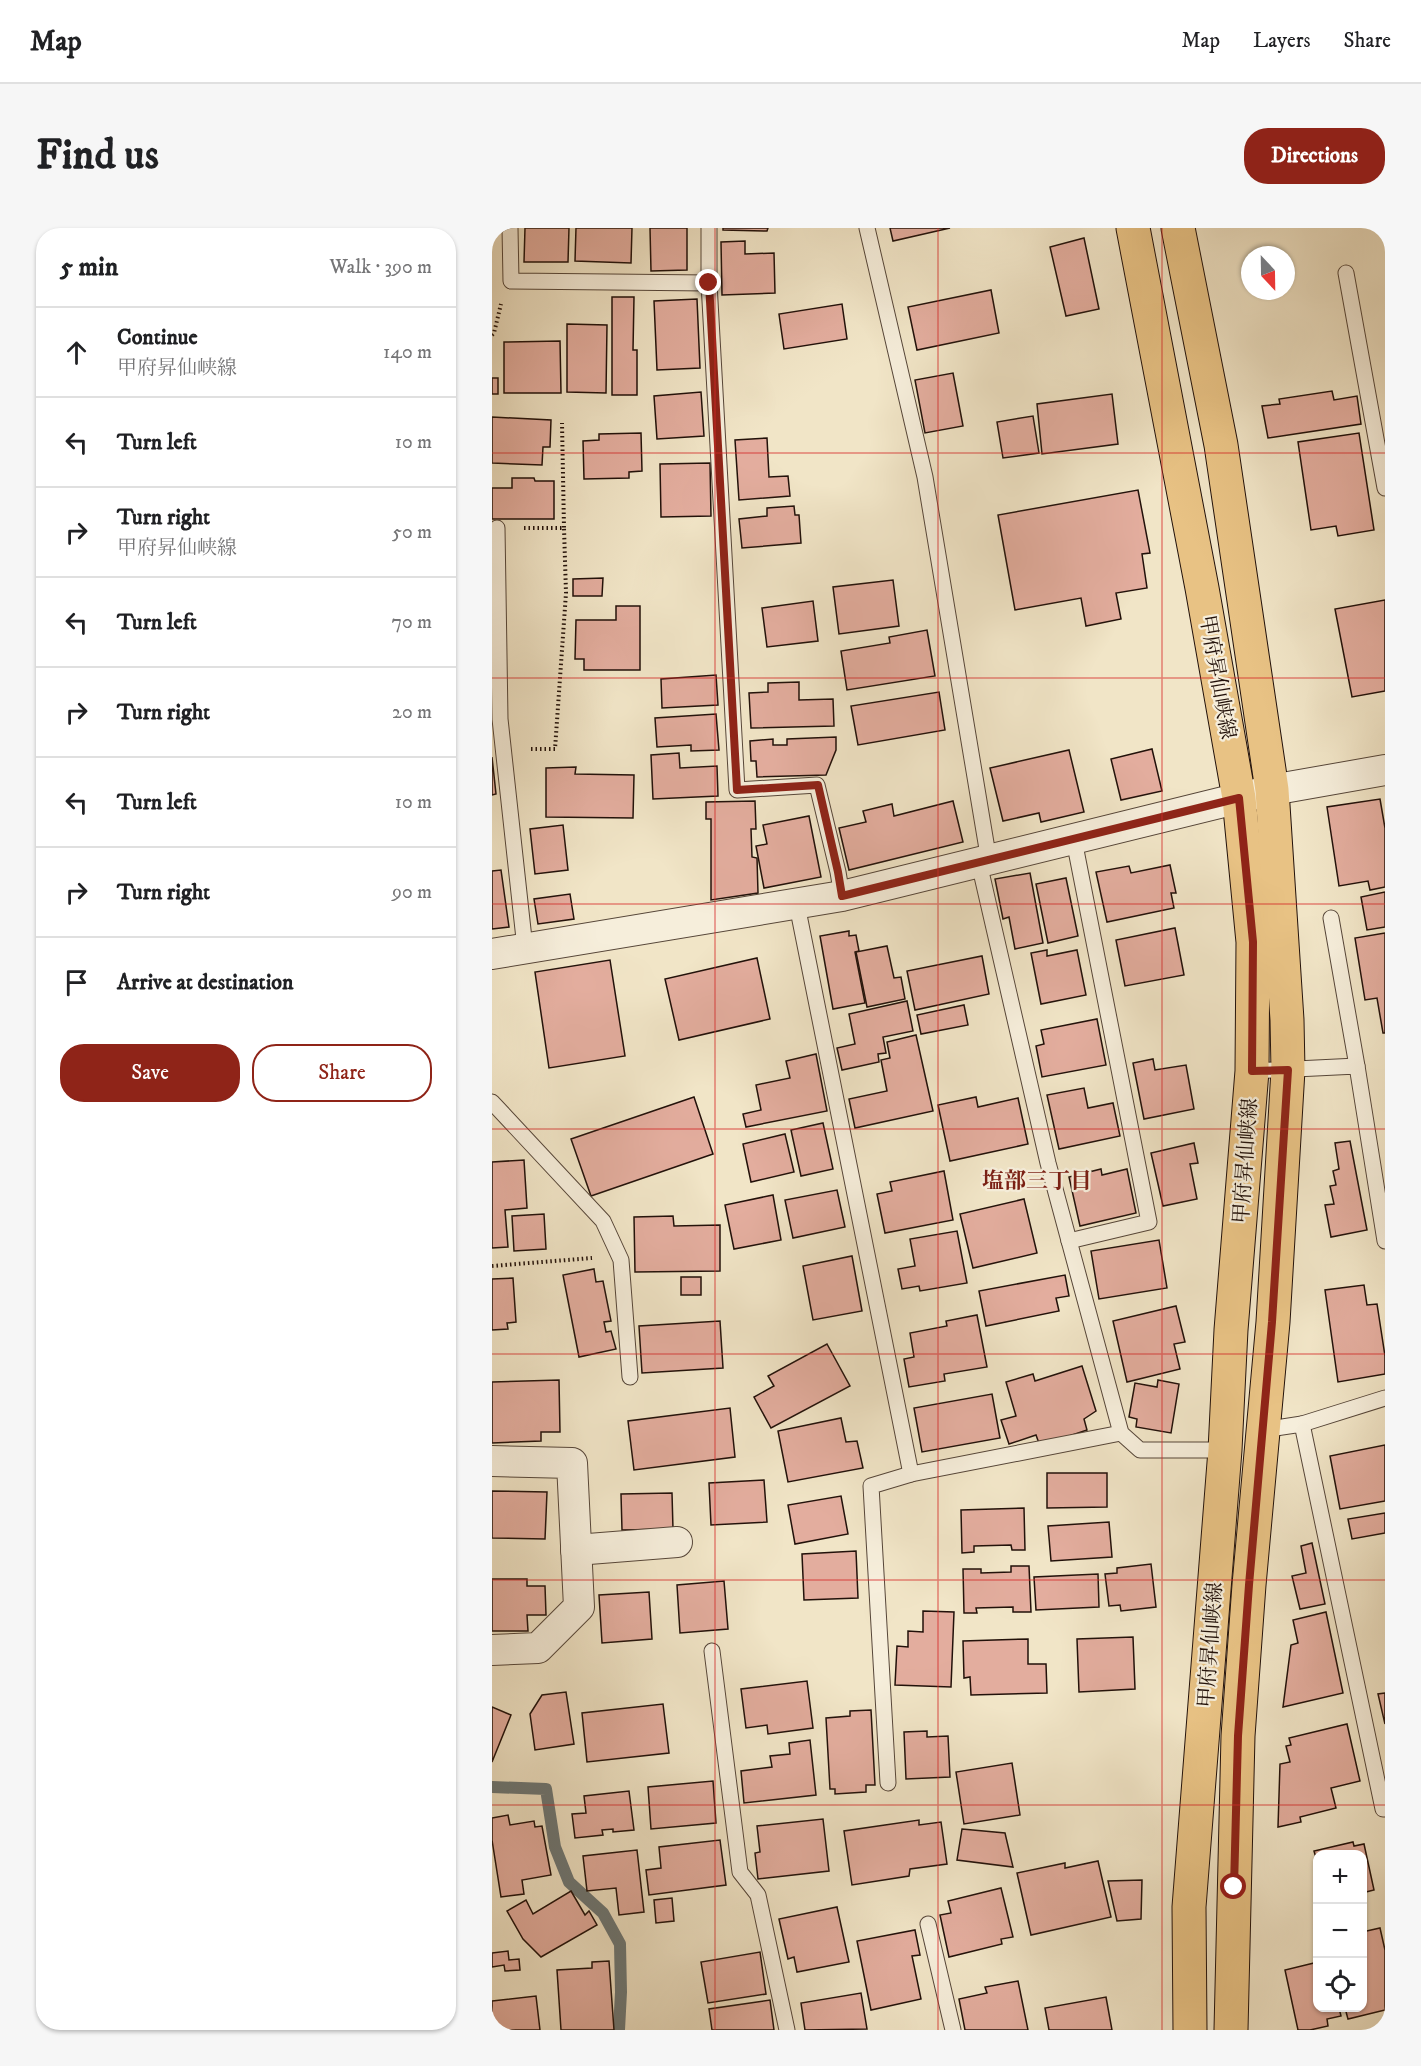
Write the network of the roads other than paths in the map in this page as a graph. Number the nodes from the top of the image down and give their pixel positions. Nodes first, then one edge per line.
1 (510, 228) edge
2 (709, 228) edge
3 (867, 228) edge
4 (1132, 228) edge
5 (1178, 228) edge
6 (1346, 273) dead end
7 (709, 283) junction
8 (1385, 488) edge
9 (497, 528) road end
10 (1385, 770) edge
11 (1272, 790) junction
12 (1239, 798) junction
13 (1074, 840) junction
14 (984, 862) junction
15 (842, 896) junction
16 (797, 905) junction
17 (1331, 918) dead end
18 (525, 948) junction
19 (492, 954) edge
20 (1357, 1066) junction
21 (1288, 1070) junction
22 (1252, 1071) junction
23 (492, 1102) edge
24 (1069, 1241) junction
25 (1385, 1241) edge
26 (630, 1377) dead end
27 (1385, 1398) edge
28 (1302, 1424) junction
29 (1263, 1430) junction
30 (1121, 1433) junction
31 (1225, 1450) junction
32 (492, 1461) edge
33 (911, 1474) junction
34 (677, 1542) dead end
35 (576, 1550) junction
36 (492, 1650) edge
37 (712, 1651) dead end
38 (888, 1783) dead end
39 (1385, 1809) edge
40 (928, 1924) dead end
41 (787, 2030) edge
42 (953, 2030) edge
43 (1190, 2030) edge
44 (1231, 2030) edge

1 - 7 lane
2 - 7 lane
3 - 14 lane
4 - 12 main road, 甲府昇仙峡線
5 - 11 main road, 甲府昇仙峡線
6 - 8 lane
7 - 15 lane
9 - 18 lane
10 - 11 street
11 - 12 street
11 - 21 main road, 甲府昇仙峡線
12 - 13 street
12 - 22 main road, 甲府昇仙峡線
13 - 14 street
13 - 24 lane
14 - 15 street
14 - 24 lane
15 - 16 street
16 - 18 street
16 - 33 lane
17 - 20 lane
18 - 19 street
20 - 21 lane
20 - 25 lane
21 - 22 lane
21 - 29 main road, 甲府昇仙峡線
22 - 31 main road, 甲府昇仙峡線
23 - 26 lane
24 - 30 lane
27 - 28 lane
28 - 29 lane
28 - 39 lane
29 - 44 main road, 甲府昇仙峡線
30 - 31 lane
30 - 33 lane
31 - 43 main road, 甲府昇仙峡線
32 - 35 street
33 - 38 lane
34 - 35 street
35 - 36 street
37 - 41 lane
40 - 42 lane

